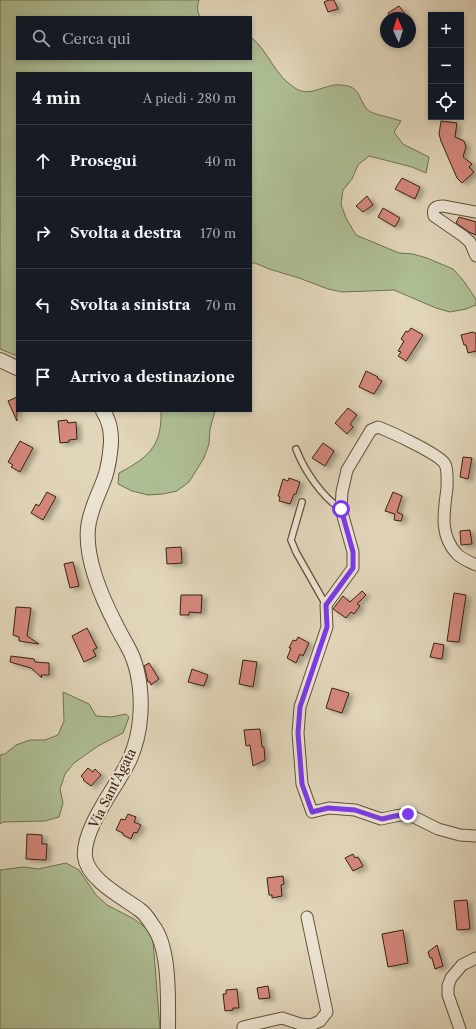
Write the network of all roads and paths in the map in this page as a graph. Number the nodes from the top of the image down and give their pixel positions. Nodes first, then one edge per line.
1 (476, 212) edge
2 (476, 256) edge
3 (0, 360) edge
4 (16, 368) edge
5 (104, 412) edge
6 (296, 448) dead end
7 (302, 502) dead end
8 (341, 509) junction
9 (476, 565) edge
10 (326, 605) junction
11 (476, 836) edge
12 (307, 917) dead end
13 (476, 958) edge
14 (168, 1029) edge
15 (244, 1029) edge
16 (460, 1029) edge

1 - 2 street
3 - 4 street
5 - 14 street, Via Sant'Agata
6 - 8 lane
7 - 10 lane
8 - 9 street
8 - 10 street
10 - 11 street
12 - 15 street
13 - 16 street

